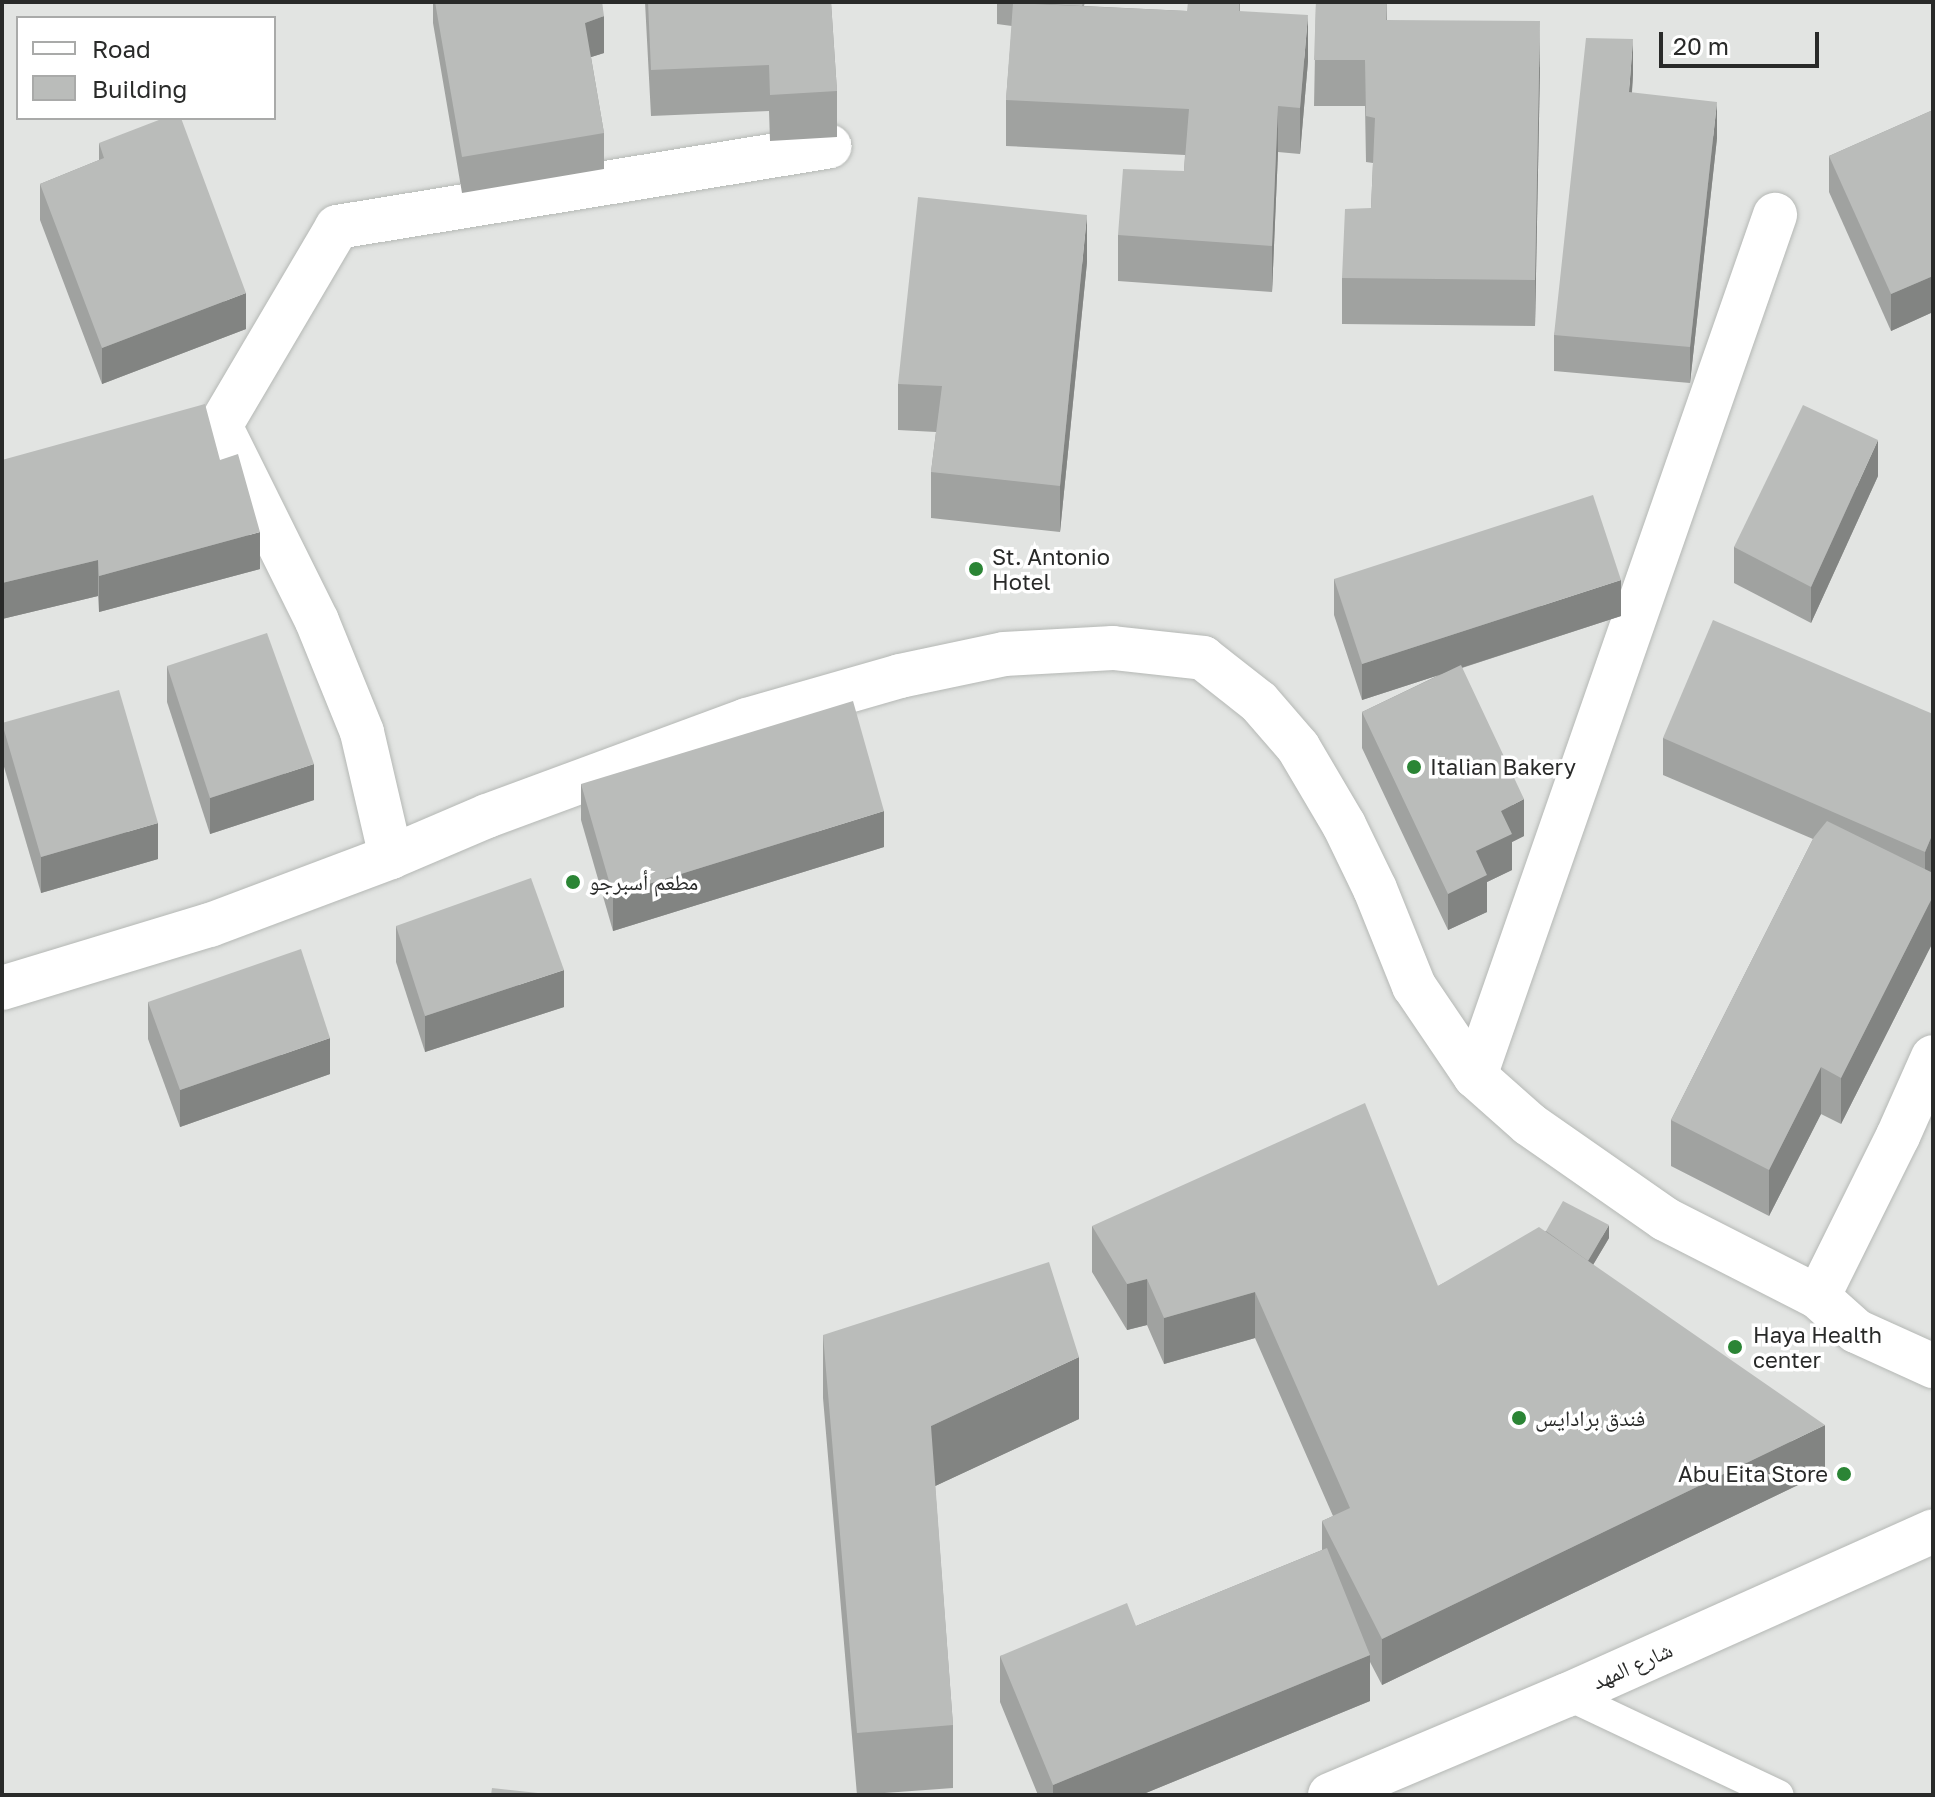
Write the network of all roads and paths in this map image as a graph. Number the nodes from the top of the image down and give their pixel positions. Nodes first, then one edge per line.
1 (829, 146) dead end
2 (1775, 215) dead end
3 (391, 857) junction
4 (2, 988) edge
5 (1933, 1057) edge
6 (1475, 1076) junction
7 (1818, 1297) junction
8 (1933, 1366) edge
9 (1933, 1531) edge
10 (1567, 1695) junction
11 (1330, 1795) edge
12 (1779, 1795) edge

1 - 3 street
2 - 6 street
3 - 4 street
3 - 6 street
5 - 7 street
6 - 7 street
7 - 8 street
9 - 10 street, شارع المهد
10 - 11 street, شارع المهد
10 - 12 lane

